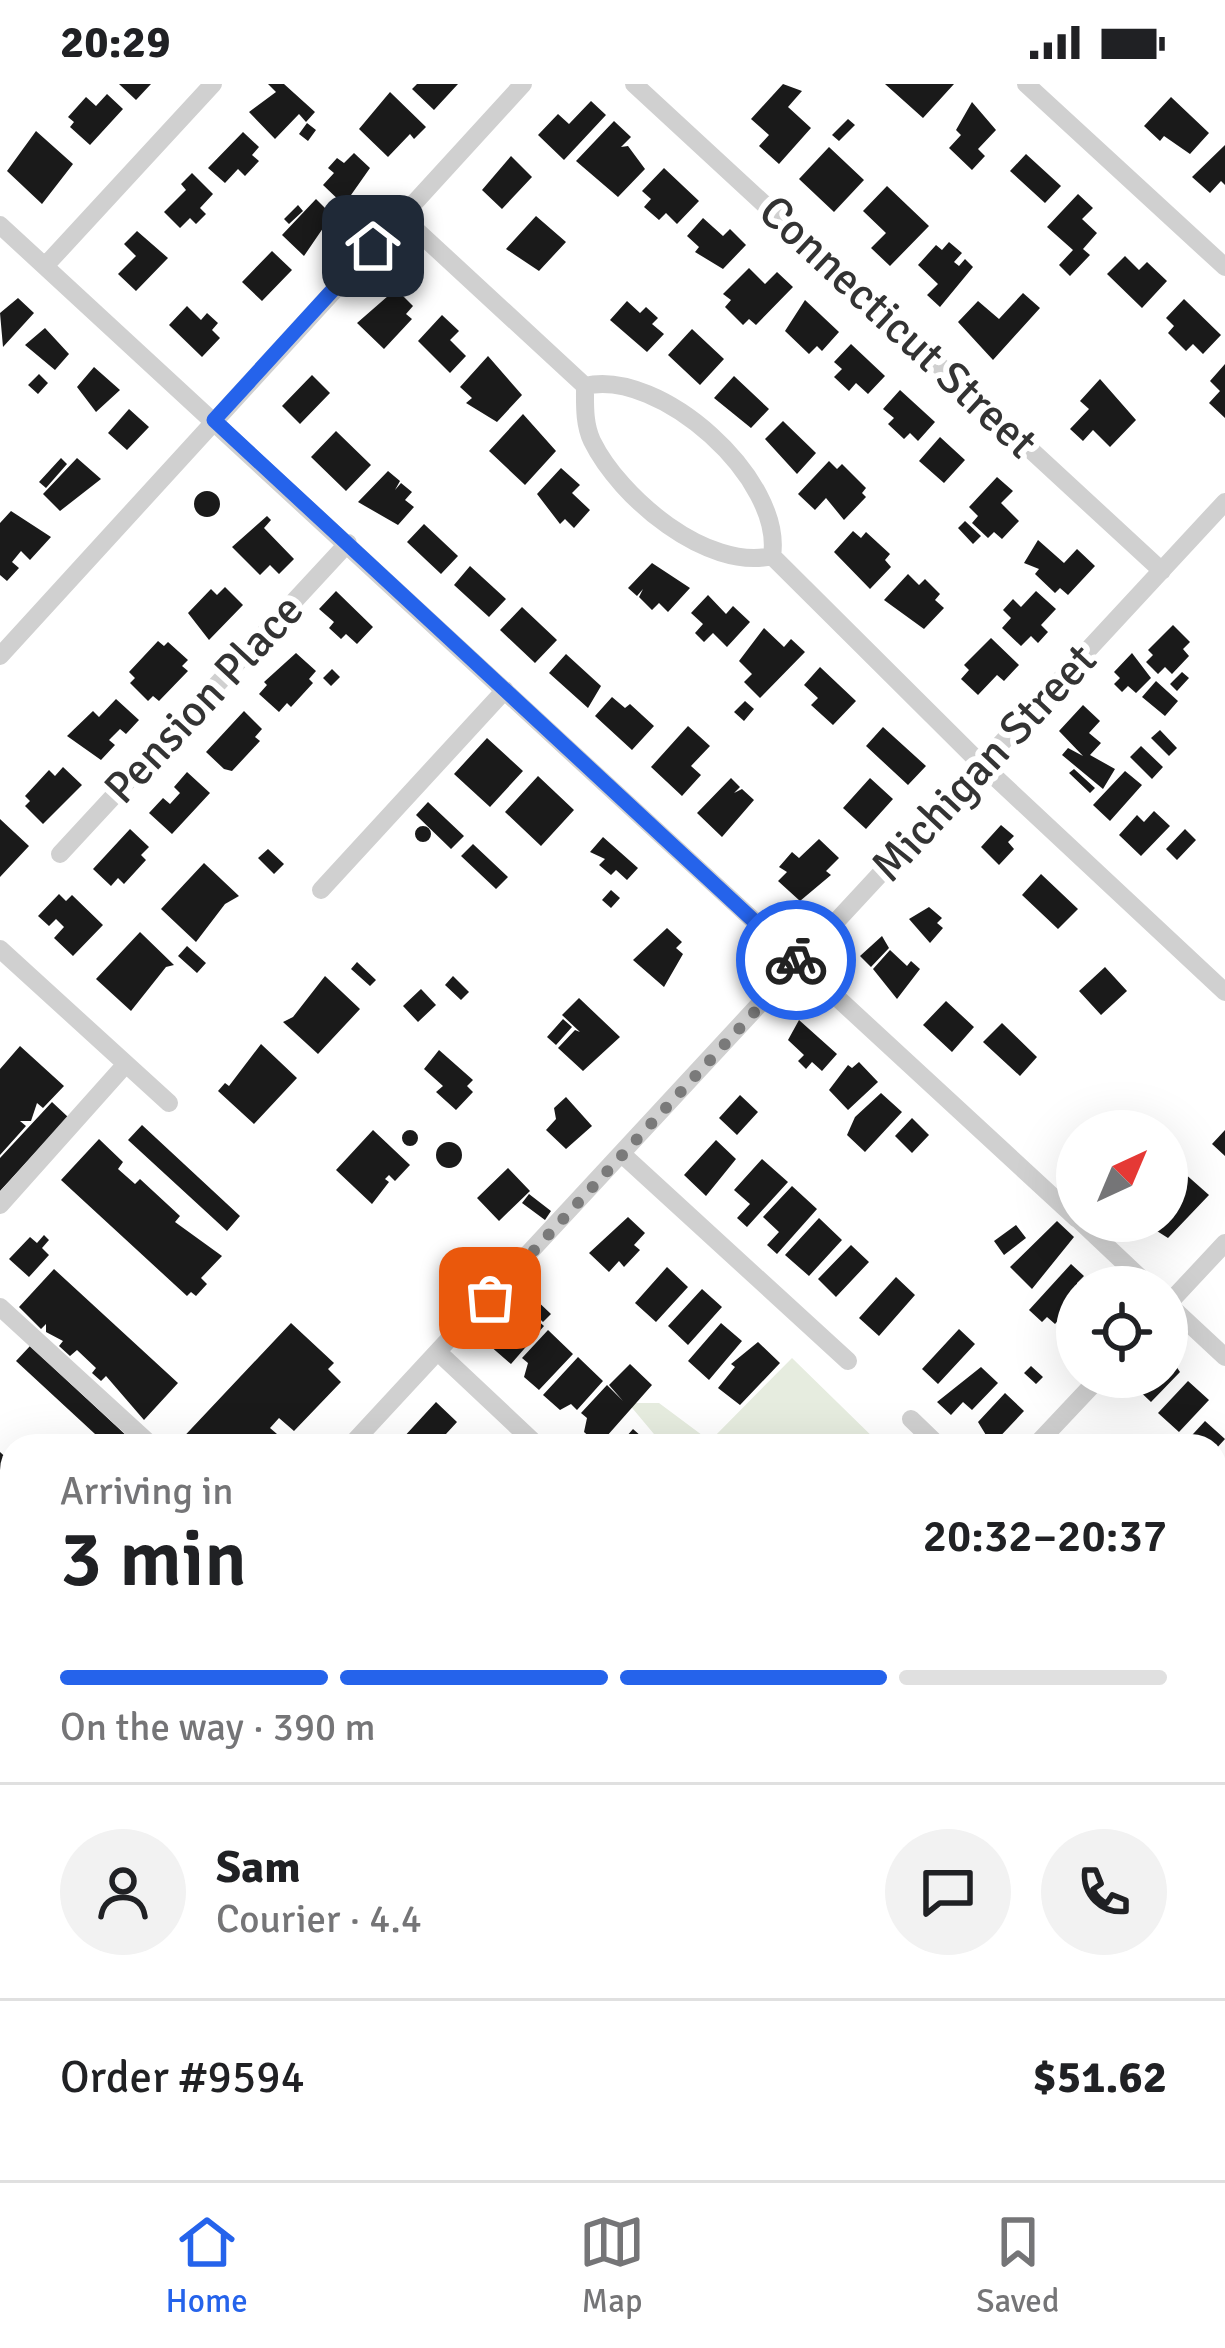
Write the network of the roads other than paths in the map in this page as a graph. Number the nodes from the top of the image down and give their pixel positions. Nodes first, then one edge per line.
1 (213, 84) edge
2 (523, 84) edge
3 (634, 84) edge
4 (1026, 84) edge
5 (401, 215) junction
6 (3, 235) edge
7 (45, 266) junction
8 (1225, 267) edge
9 (585, 386) junction
10 (214, 420) junction
11 (1225, 502) edge
12 (347, 543) junction
13 (772, 556) junction
14 (1162, 571) junction
15 (0, 656) edge
16 (505, 690) junction
17 (982, 765) junction
18 (60, 854) dead end
19 (321, 890) dead end
20 (0, 949) edge
21 (799, 964) junction
22 (1225, 992) edge
23 (125, 1065) junction
24 (169, 1103) dead end
25 (623, 1155) junction
26 (1056, 1200) edge
27 (0, 1205) edge
28 (1102, 1242) edge
29 (1225, 1243) edge
30 (1127, 1266) edge
31 (1188, 1282) edge
32 (0, 1307) edge
33 (1188, 1324) edge
34 (438, 1352) junction
35 (1225, 1358) edge
36 (848, 1361) dead end
37 (1080, 1398) edge
38 (911, 1419) dead end
39 (139, 1434) edge
40 (361, 1434) edge
41 (525, 1434) edge
42 (927, 1434) edge
43 (1046, 1434) edge

1 - 7 street
2 - 5 street
3 - 14 street, Connecticut Street
4 - 8 street
5 - 9 street
5 - 10 street
6 - 7 street
7 - 10 street
9 - 13 street
9 - 13 street
10 - 12 street
10 - 15 street
11 - 14 street, Michigan Street
12 - 16 street
12 - 18 street, Pension Place
13 - 17 street
14 - 17 street, Michigan Street
16 - 19 street
16 - 21 street
17 - 21 street, Michigan Street
17 - 22 street
20 - 23 street
21 - 25 street, Michigan Street
21 - 26 street
23 - 24 street
23 - 27 street
25 - 34 street, Michigan Street
25 - 36 street
28 - 30 street
29 - 31 street
32 - 39 street
33 - 35 street
34 - 40 street, Michigan Street
34 - 41 street
37 - 43 street
38 - 42 street

